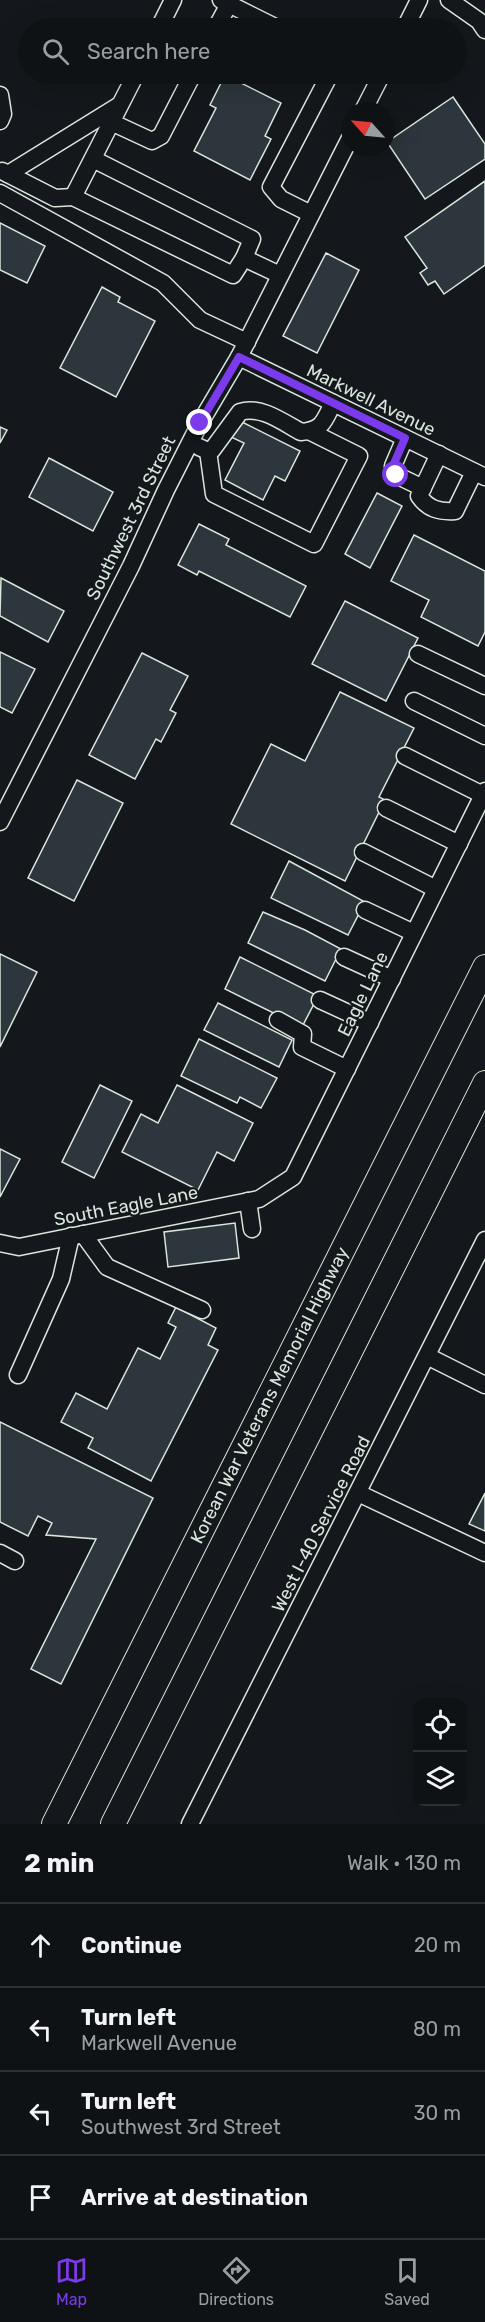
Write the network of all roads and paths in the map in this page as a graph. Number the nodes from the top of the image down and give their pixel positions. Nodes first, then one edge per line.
1 (173, 0) edge
2 (419, 0) edge
3 (449, 0) edge
4 (225, 2) edge
5 (164, 18) edge
6 (219, 18) edge
7 (257, 18) edge
8 (410, 18) edge
9 (485, 30) edge
10 (131, 84) edge
11 (188, 84) edge
12 (325, 84) edge
13 (373, 84) edge
14 (0, 95) edge
15 (366, 102) edge
16 (119, 106) junction
17 (0, 121) edge
18 (111, 122) junction
19 (341, 156) edge
20 (93, 159) junction
21 (4, 172) edge
22 (0, 193) edge
23 (73, 197) junction
24 (311, 214) junction
25 (244, 258) junction
26 (280, 275) junction
27 (243, 350) junction
28 (333, 403) junction
29 (309, 431) junction
30 (405, 438) junction
31 (190, 442) junction
32 (207, 451) junction
33 (439, 454) junction
34 (480, 474) edge
35 (423, 488) junction
36 (418, 654) dead end
37 (485, 686) edge
38 (414, 701) dead end
39 (485, 736) edge
40 (405, 756) dead end
41 (484, 793) edge
42 (386, 808) dead end
43 (0, 822) edge
44 (459, 844) junction
45 (363, 852) dead end
46 (436, 889) junction
47 (365, 910) dead end
48 (414, 933) junction
49 (344, 957) dead end
50 (485, 968) edge
51 (392, 979) junction
52 (320, 1000) dead end
53 (278, 1020) dead end
54 (370, 1023) junction
55 (347, 1069) junction
56 (485, 1083) edge
57 (254, 1200) junction
58 (252, 1229) dead end
59 (77, 1235) junction
60 (485, 1240) edge
61 (0, 1243) edge
62 (202, 1310) dead end
63 (427, 1356) junction
64 (18, 1375) dead end
65 (485, 1385) edge
66 (358, 1493) junction
67 (485, 1553) edge
68 (54, 1824) edge
69 (113, 1824) edge
70 (190, 1824) edge

1 - 5 street
2 - 8 street
3 - 9 street
4 - 6 street
4 - 7 street
10 - 16 street
11 - 18 street
12 - 24 street
13 - 15 street
14 - 17 street
16 - 18 street
16 - 21 street
18 - 20 street
19 - 24 street, Southwest 3rd Street
20 - 23 street
20 - 25 street
21 - 23 street
22 - 27 street, Markwell Avenue
23 - 25 street
24 - 26 street, Southwest 3rd Street
25 - 26 street
26 - 27 street, Southwest 3rd Street
27 - 28 street, Markwell Avenue
27 - 31 street, Southwest 3rd Street
28 - 29 street
28 - 30 street, Markwell Avenue
29 - 32 street
29 - 32 street
30 - 33 street, Markwell Avenue
30 - 35 street
31 - 32 street
31 - 43 street, Southwest 3rd Street
33 - 34 street, Markwell Avenue
33 - 35 street
34 - 35 street
36 - 37 street
38 - 39 street
40 - 41 street
41 - 44 street, Eagle Lane
42 - 44 street
44 - 46 street, Eagle Lane
45 - 46 street
46 - 48 street, Eagle Lane
47 - 48 street
48 - 51 street, Eagle Lane
49 - 51 street
50 - 68 highway, Korean War Veterans Memorial Highway
51 - 54 street, Eagle Lane
52 - 54 street
53 - 55 street
54 - 55 street, Eagle Lane
55 - 57 street, Eagle Lane
56 - 69 highway
57 - 58 street
57 - 59 street, South Eagle Lane
59 - 61 street, South Eagle Lane
59 - 62 street
59 - 64 street
60 - 63 street, West I-40 Service Road
63 - 65 street
63 - 66 street, West I-40 Service Road
66 - 67 street
66 - 70 street, West I-40 Service Road

